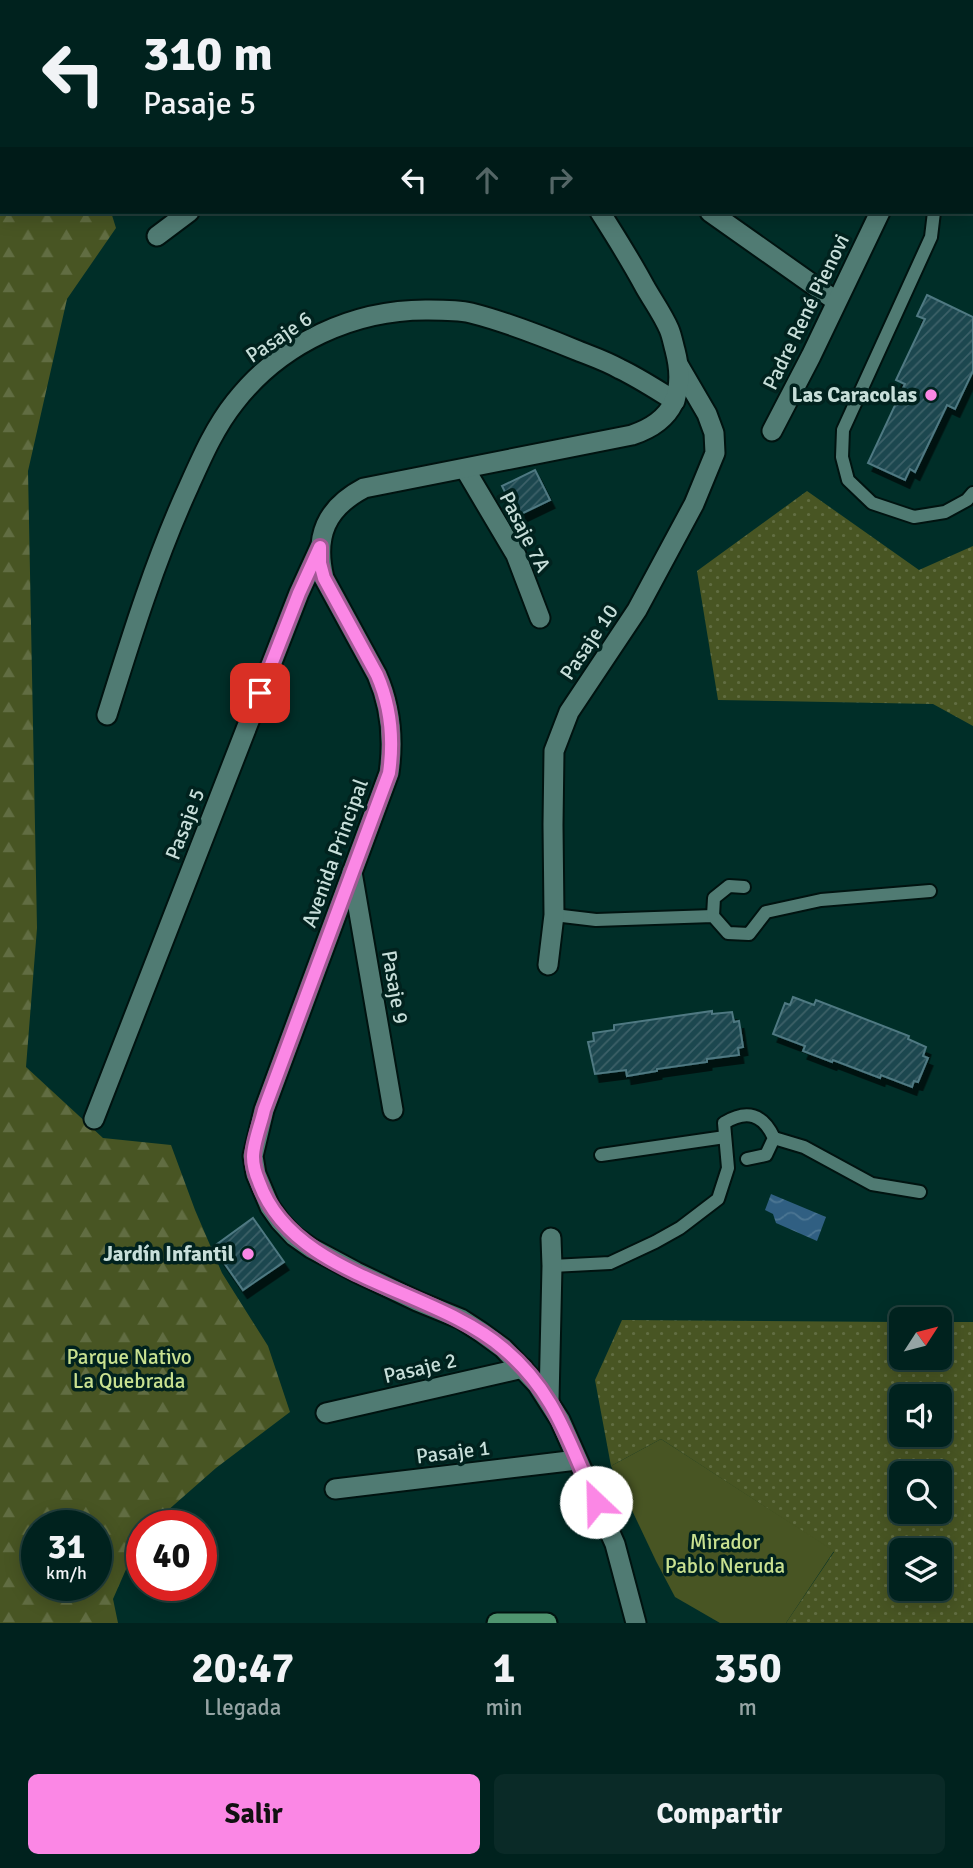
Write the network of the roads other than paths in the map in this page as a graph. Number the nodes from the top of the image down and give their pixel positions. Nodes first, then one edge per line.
1 (185, 214) edge
2 (601, 214) edge
3 (713, 214) edge
4 (879, 214) edge
5 (934, 214) edge
6 (157, 236) dead end
7 (836, 302) junction
8 (679, 366) junction
9 (675, 401) junction
10 (772, 431) dead end
11 (465, 469) junction
12 (973, 493) edge
13 (320, 547) junction
14 (540, 618) dead end
15 (107, 715) dead end
16 (352, 872) junction
17 (744, 887) dead end
18 (930, 891) dead end
19 (554, 915) junction
20 (713, 916) junction
21 (548, 965) dead end
22 (393, 1110) dead end
23 (94, 1119) dead end
24 (725, 1137) junction
25 (774, 1138) junction
26 (601, 1155) dead end
27 (747, 1160) dead end
28 (920, 1192) dead end
29 (551, 1238) dead end
30 (552, 1266) junction
31 (523, 1368) junction
32 (550, 1401) junction
33 (326, 1413) dead end
34 (577, 1460) junction
35 (335, 1489) dead end
36 (497, 1623) edge
37 (547, 1623) edge
38 (636, 1623) edge

1 - 6 street
2 - 8 street
3 - 7 street
4 - 7 street, Padre René Pienovi
5 - 12 lane
7 - 10 street, Padre René Pienovi
8 - 9 street
8 - 19 street, Pasaje 10
9 - 11 street, Avenida Principal
9 - 15 street, Pasaje 6
11 - 13 street, Avenida Principal
11 - 14 street, Pasaje 7A
13 - 16 street, Avenida Principal
13 - 23 street, Pasaje 5
16 - 22 street, Pasaje 9
16 - 31 street, Avenida Principal
17 - 20 lane
18 - 20 lane
19 - 20 lane
19 - 21 street, Pasaje 10
24 - 25 lane
24 - 26 lane
24 - 30 lane
25 - 27 lane
25 - 28 lane
29 - 30 street
30 - 32 street
31 - 32 street, Avenida Principal
31 - 33 street, Pasaje 2
32 - 34 street, Avenida Principal
34 - 35 street, Pasaje 1
34 - 38 street, Avenida Principal
36 - 37 main road

